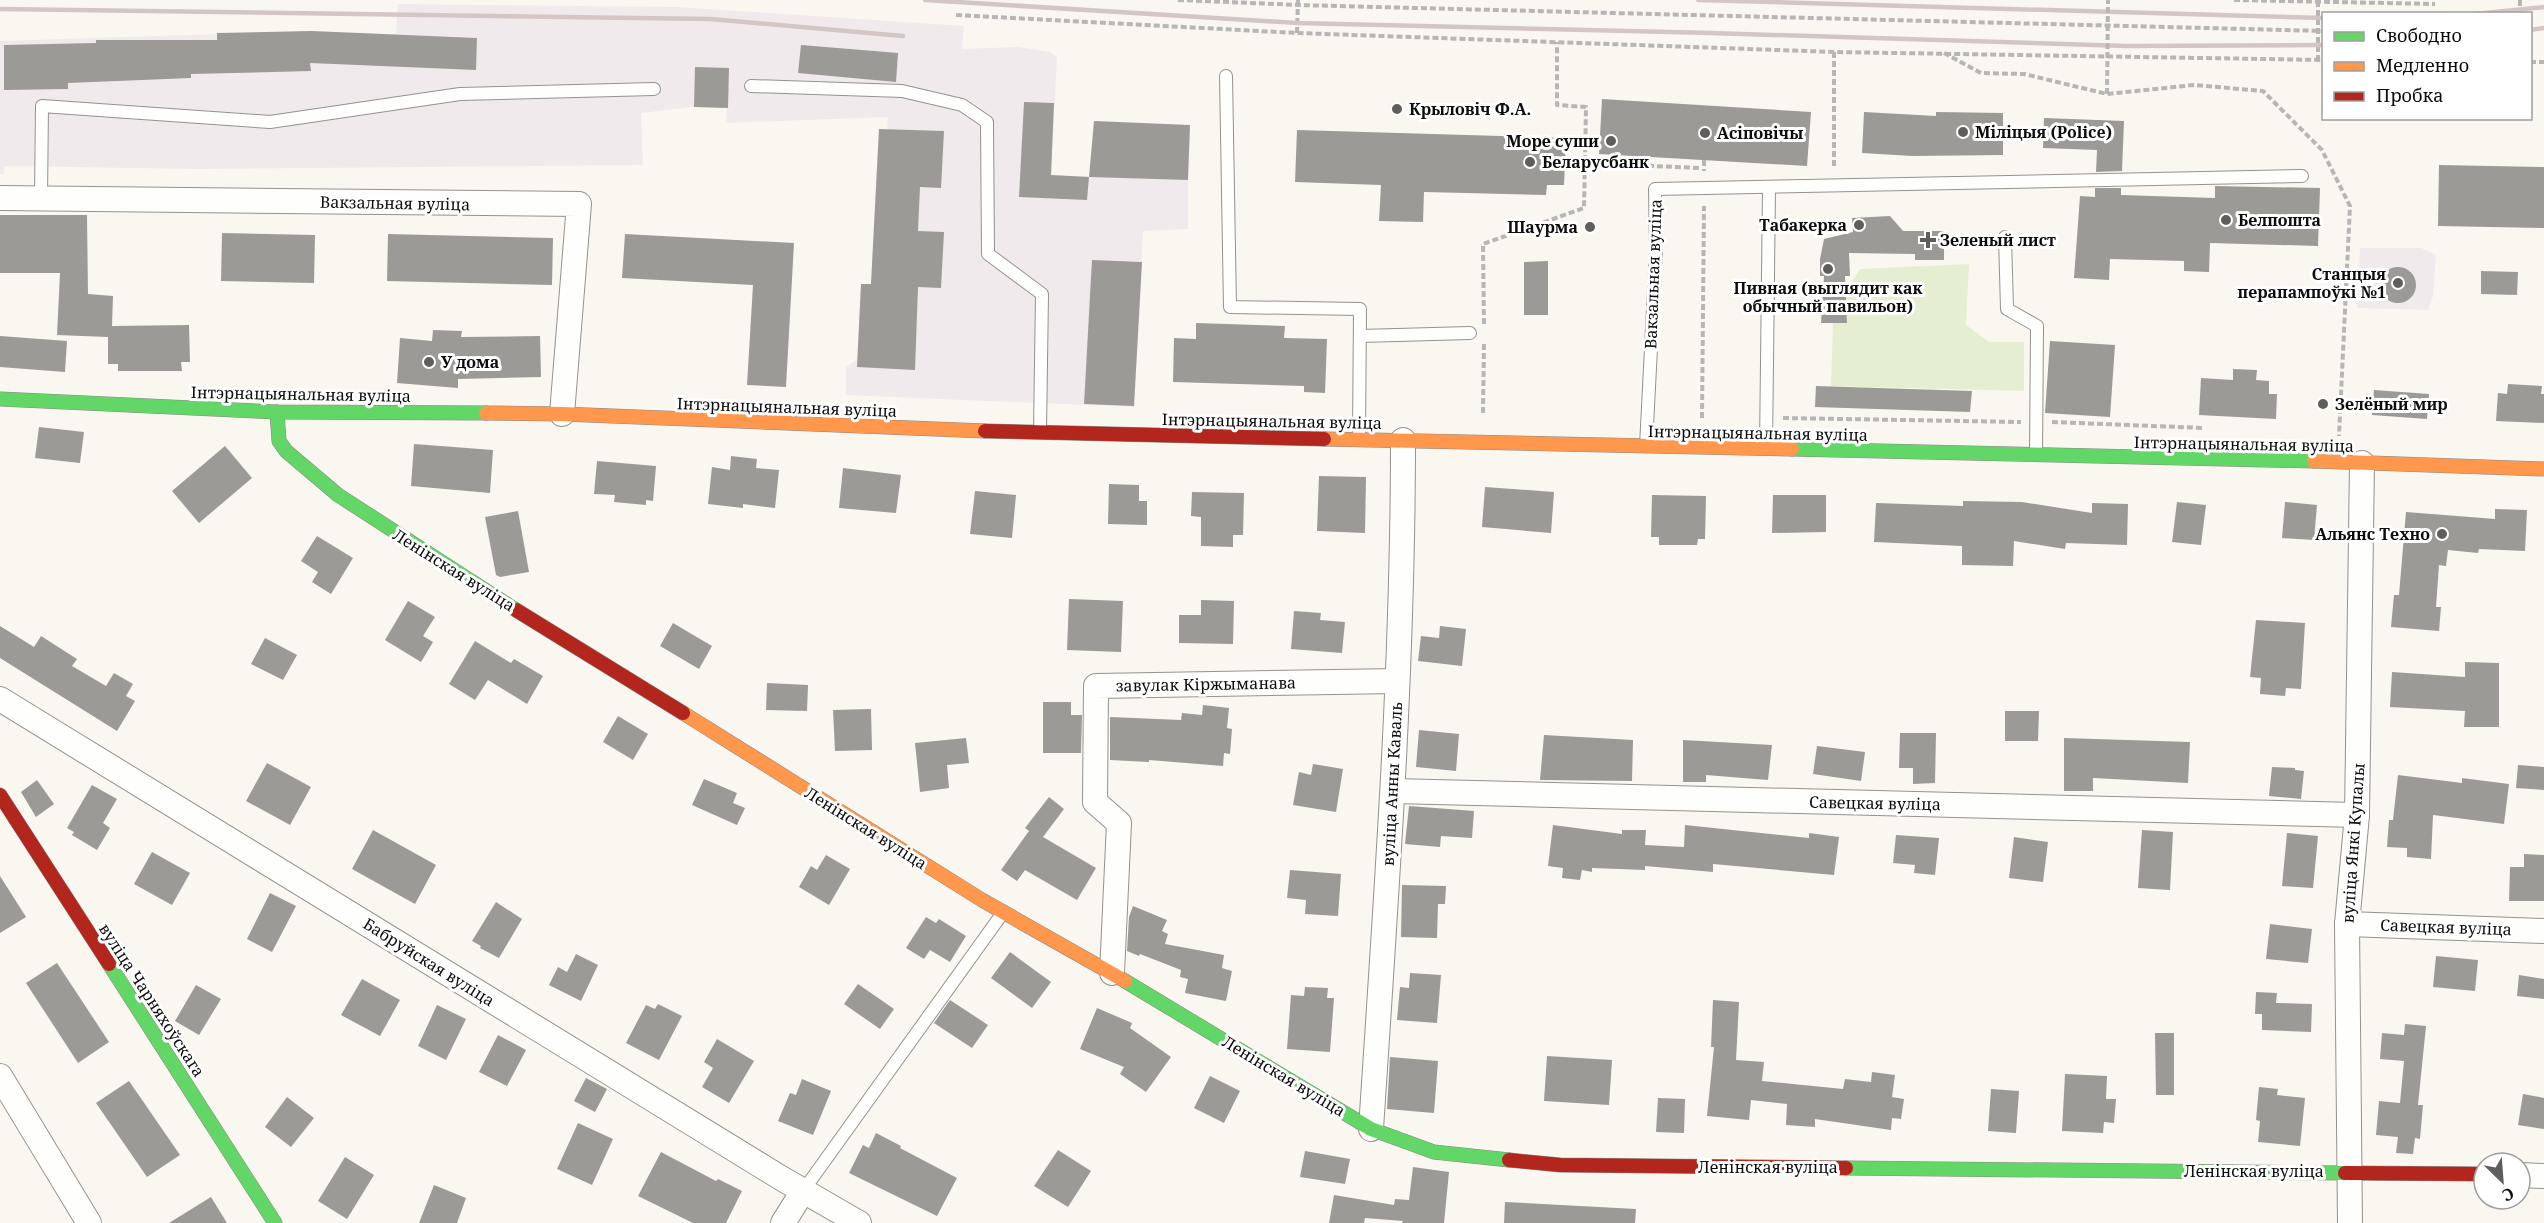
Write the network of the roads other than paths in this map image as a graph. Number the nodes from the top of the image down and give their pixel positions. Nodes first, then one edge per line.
1 (1226, 76) dead end
2 (751, 86) dead end
3 (654, 88) dead end
4 (2302, 176) dead end
5 (1769, 188) junction
6 (0, 198) edge
7 (41, 198) junction
8 (2005, 237) dead end
9 (1470, 333) dead end
10 (1360, 336) junction
11 (0, 399) edge
12 (277, 412) junction
13 (562, 414) junction
14 (1040, 433) junction
15 (1359, 439) junction
16 (1403, 440) junction
17 (1646, 447) junction
18 (1766, 450) junction
19 (2036, 456) junction
20 (2362, 463) junction
21 (2544, 469) edge
22 (1397, 681) junction
23 (0, 699) edge
24 (1393, 791) junction
25 (0, 795) edge
26 (2357, 814) junction
27 (1002, 913) junction
28 (2347, 924) junction
29 (2544, 931) edge
30 (1112, 973) junction
31 (0, 1076) edge
32 (1371, 1129) junction
33 (2351, 1172) junction
34 (2472, 1174) edge
35 (803, 1191) junction
36 (89, 1223) edge
37 (275, 1223) edge
38 (783, 1223) edge
39 (859, 1223) edge
40 (2350, 1223) edge

1 - 10 lane
2 - 14 lane
3 - 7 lane
4 - 5 lane, Вакзальная вуліца
5 - 17 lane, Вакзальная вуліца
5 - 18 lane
6 - 7 street, Вакзальная вуліца
7 - 13 street, Вакзальная вуліца
8 - 19 lane
9 - 10 lane
10 - 15 lane
11 - 12 street, Інтэрнацыянальная вуліца
12 - 13 street, Інтэрнацыянальная вуліца
12 - 27 street, Ленінская вуліца
13 - 14 street, Інтэрнацыянальная вуліца
14 - 15 street, Інтэрнацыянальная вуліца
15 - 16 street, Інтэрнацыянальная вуліца
16 - 17 street, Інтэрнацыянальная вуліца
16 - 22 street, вуліца Анны Каваль
17 - 18 street, Інтэрнацыянальная вуліца
18 - 19 street, Інтэрнацыянальная вуліца
19 - 20 street, Інтэрнацыянальная вуліца
20 - 21 street, Інтэрнацыянальная вуліца
20 - 26 street, вуліца Янкі Купалы
22 - 24 street, вуліца Анны Каваль
22 - 30 street, завулак Кіржыманава
23 - 35 street, Бабруйская вуліца
24 - 26 street, Савецкая вуліца
24 - 32 street, вуліца Анны Каваль
25 - 37 street, вуліца Чарняхоўскага
26 - 28 street, вуліца Янкі Купалы
27 - 30 street, Ленінская вуліца
27 - 35 lane
28 - 29 street, Савецкая вуліца
28 - 33 street, вуліца Янкі Купалы
30 - 32 street, Ленінская вуліца
31 - 36 street
32 - 33 street, Ленінская вуліца
33 - 34 street, Ленінская вуліца
33 - 40 street, вуліца Янкі Купалы
35 - 38 street
35 - 39 street, Бабруйская вуліца

